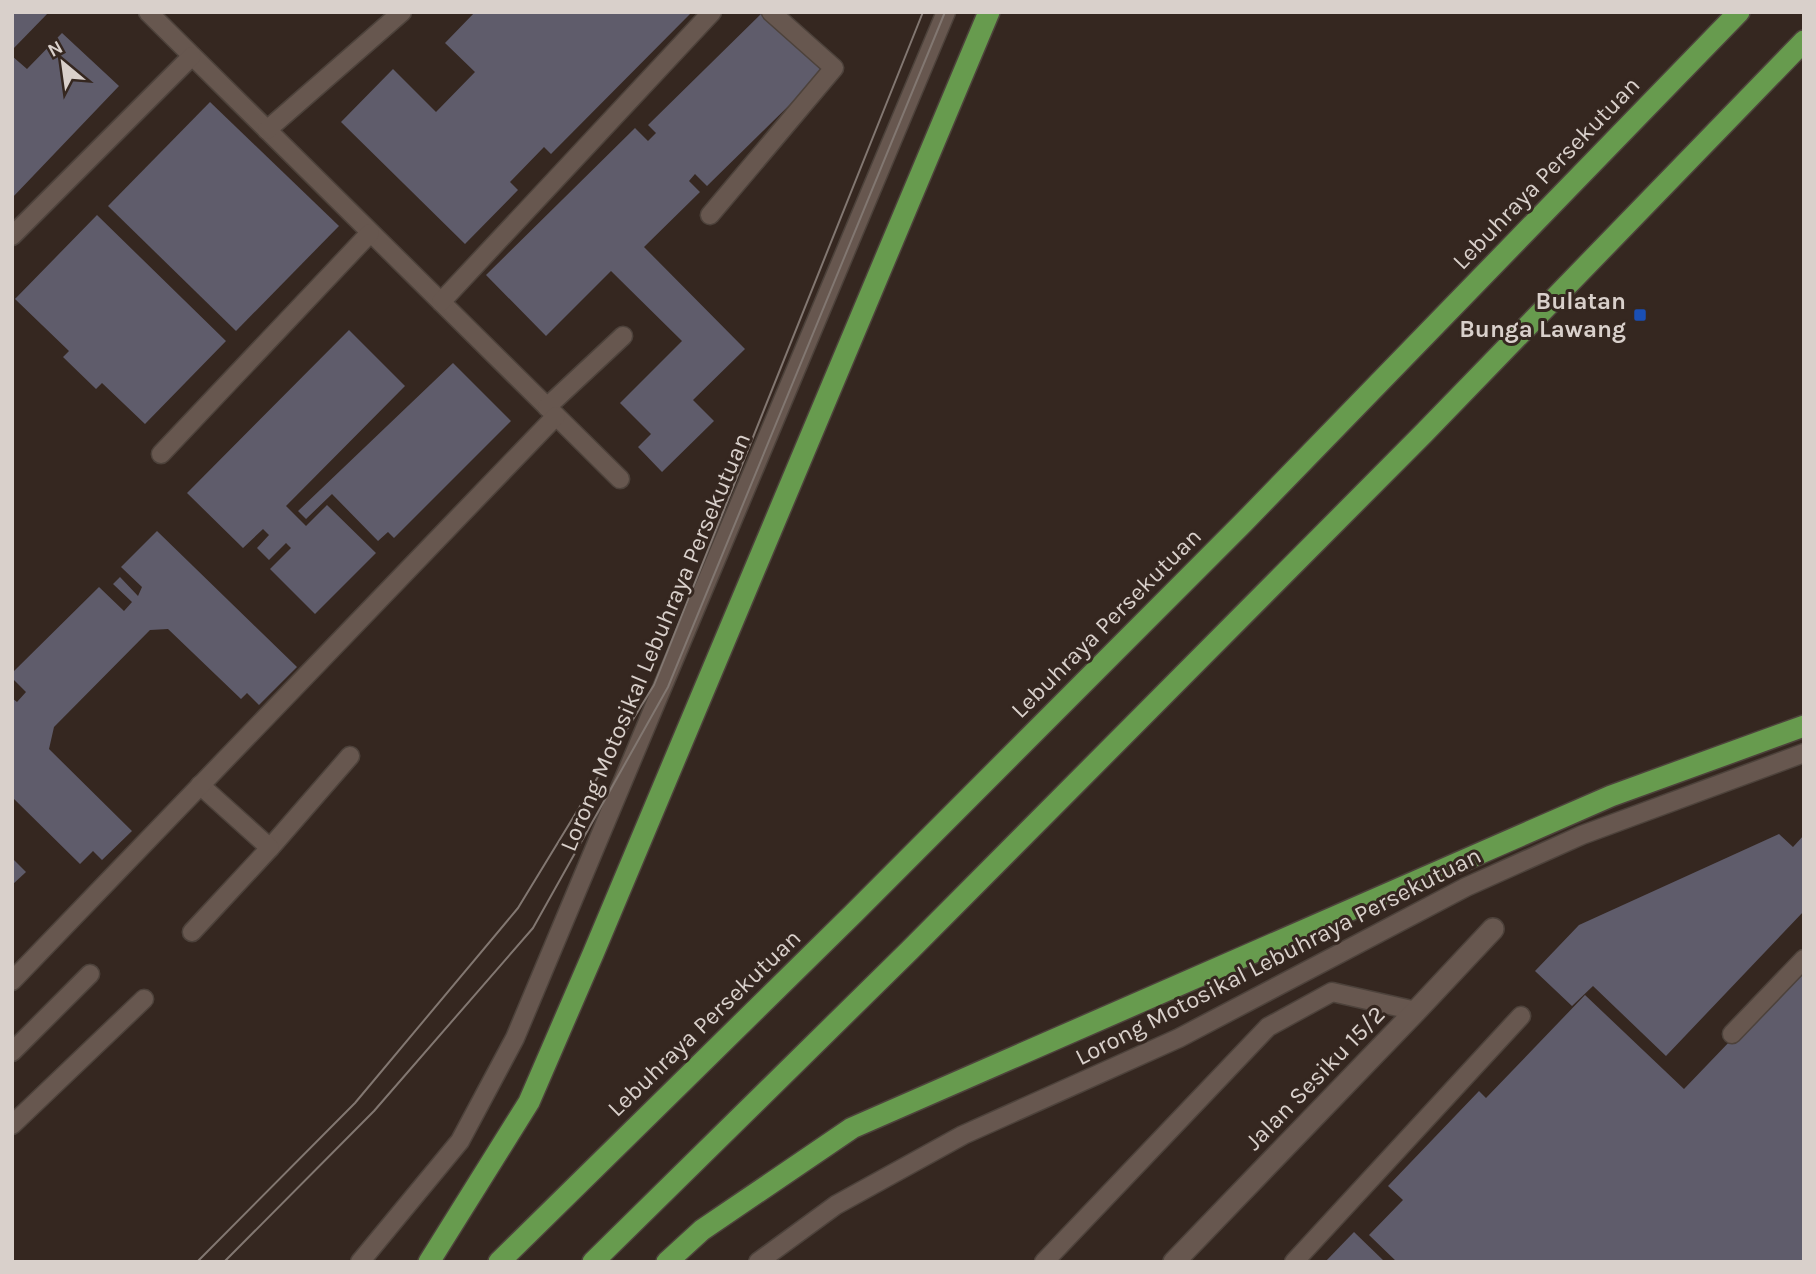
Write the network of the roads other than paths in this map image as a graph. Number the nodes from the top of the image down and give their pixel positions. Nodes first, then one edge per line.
1 (148, 12) edge
2 (402, 12) edge
3 (712, 12) edge
4 (946, 12) edge
5 (989, 12) edge
6 (1739, 12) edge
7 (778, 14) edge
8 (1803, 41) edge
9 (192, 56) junction
10 (267, 130) junction
11 (710, 215) dead end
12 (370, 233) junction
13 (12, 236) edge
14 (441, 302) junction
15 (622, 335) dead end
16 (551, 412) junction
17 (161, 454) dead end
18 (620, 479) dead end
19 (1804, 726) edge
20 (1804, 752) edge
21 (350, 756) dead end
22 (200, 785) junction
23 (270, 848) junction
24 (1493, 929) dead end
25 (192, 932) dead end
26 (1804, 959) edge
27 (90, 974) dead end
28 (12, 981) edge
29 (144, 999) dead end
30 (1416, 1011) junction
31 (1521, 1016) dead end
32 (1732, 1034) dead end
33 (12, 1052) edge
34 (12, 1125) edge
35 (360, 1262) edge
36 (429, 1262) edge
37 (499, 1262) edge
38 (593, 1262) edge
39 (667, 1262) edge
40 (758, 1262) edge
41 (1044, 1262) edge
42 (1174, 1262) edge
43 (1294, 1262) edge

1 - 9 lane
2 - 10 lane
3 - 14 lane
4 - 35 lane, Lorong Motosikal Lebuhraya Persekutuan
5 - 36 highway
6 - 37 highway, Lebuhraya Persekutuan
7 - 11 lane
8 - 38 highway
9 - 10 lane
9 - 13 lane
10 - 12 lane
12 - 14 lane
12 - 17 lane
14 - 16 lane
15 - 16 lane
16 - 18 lane
16 - 22 lane
19 - 39 highway
20 - 40 lane, Lorong Motosikal Lebuhraya Persekutuan
21 - 23 lane
22 - 23 lane
22 - 28 lane
23 - 25 lane
24 - 30 street, Jalan Sesiku 15/2
26 - 32 lane
27 - 33 lane
29 - 34 lane
30 - 41 lane
30 - 42 street, Jalan Sesiku 15/2
31 - 43 lane

